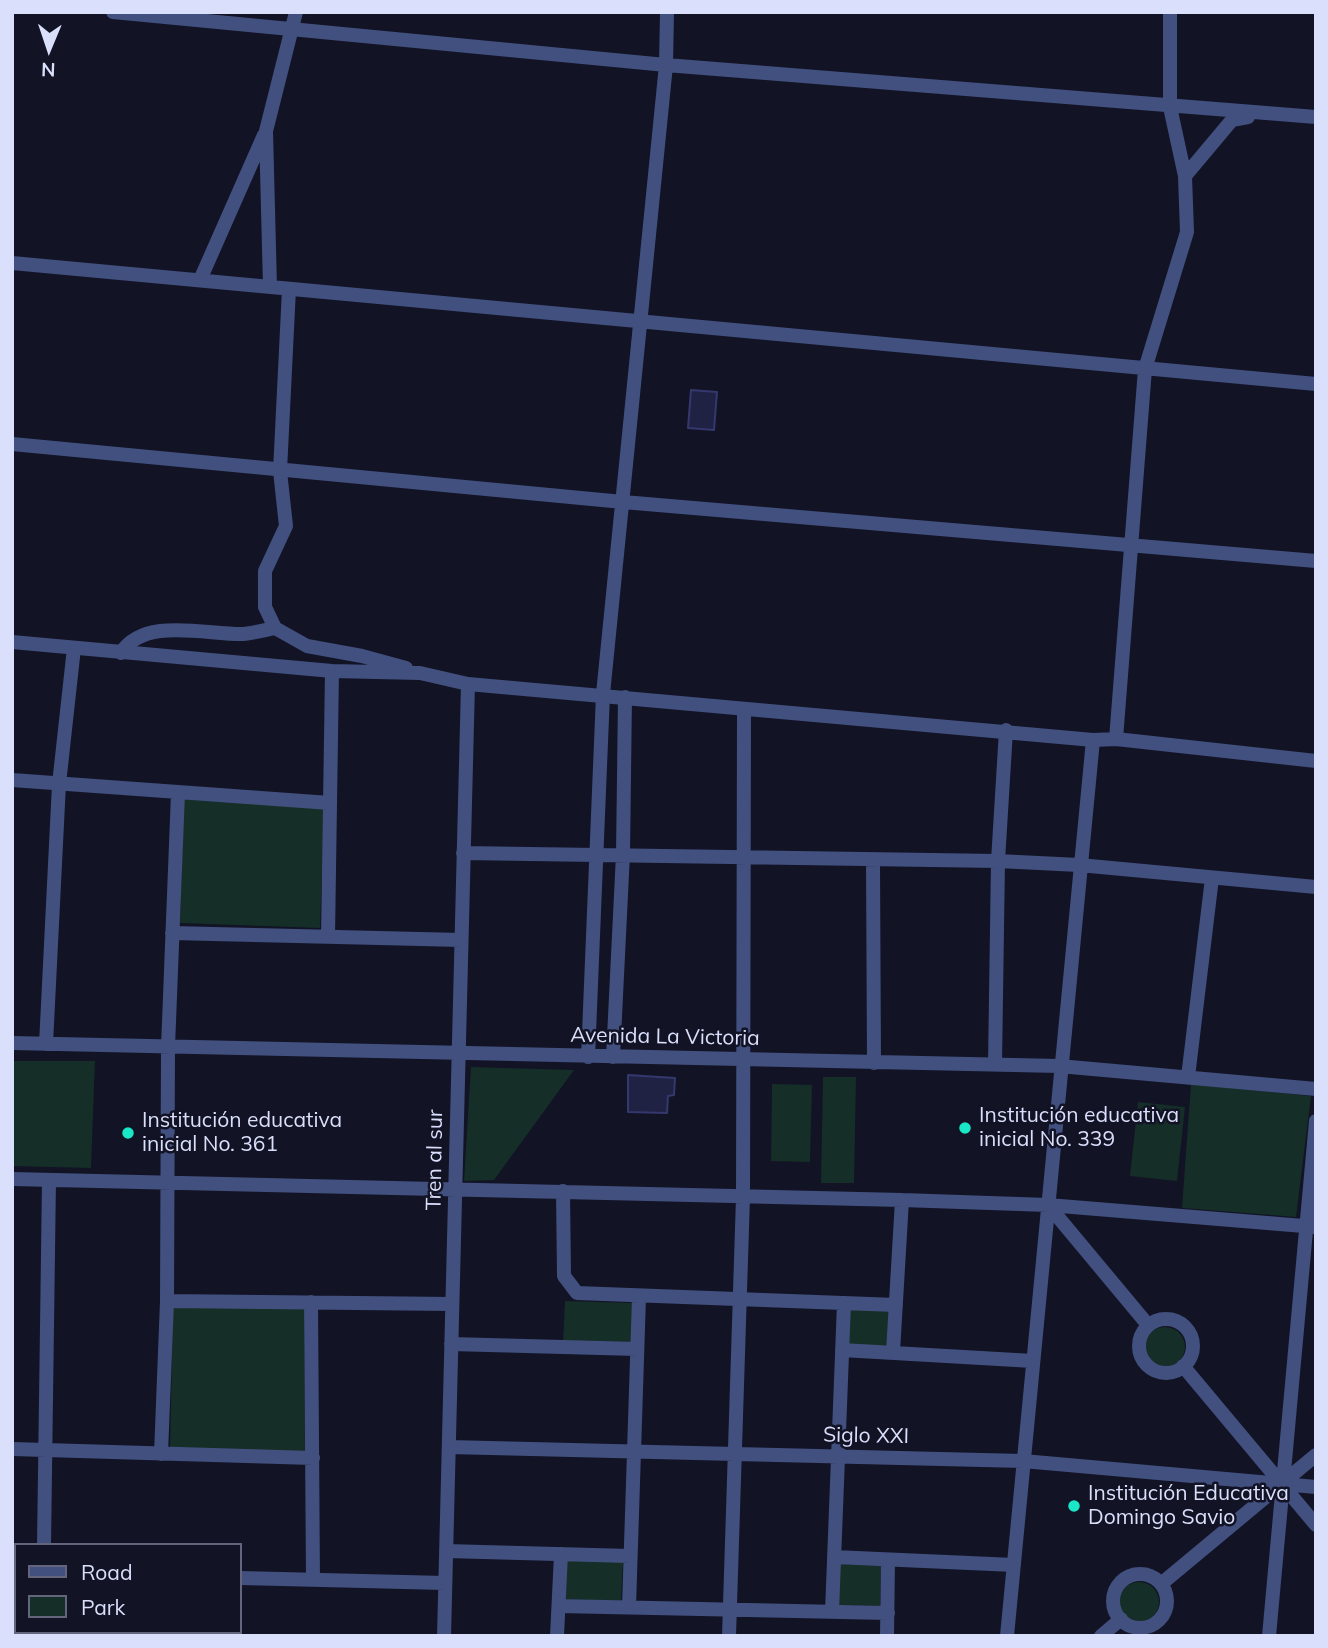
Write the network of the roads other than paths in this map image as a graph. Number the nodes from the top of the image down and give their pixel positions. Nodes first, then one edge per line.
1 (113, 12) edge
2 (296, 12) edge
3 (667, 12) edge
4 (1170, 12) edge
5 (292, 29) junction
6 (666, 65) junction
7 (1170, 107) junction
8 (1266, 113) junction
9 (1316, 117) edge
10 (266, 131) junction
11 (1185, 176) junction
12 (12, 263) edge
13 (200, 279) junction
14 (270, 288) junction
15 (289, 289) junction
16 (639, 322) junction
17 (1145, 369) junction
18 (1316, 384) edge
19 (12, 444) edge
20 (280, 471) junction
21 (623, 502) junction
22 (1131, 545) junction
23 (1316, 561) edge
24 (275, 628) junction
25 (12, 642) edge
26 (74, 648) junction
27 (121, 653) junction
28 (332, 671) junction
29 (421, 673) junction
30 (468, 684) junction
31 (603, 694) junction
32 (625, 697) junction
33 (744, 710) junction
34 (1006, 730) junction
35 (1116, 739) junction
36 (1093, 740) junction
37 (1316, 761) edge
38 (12, 780) edge
39 (59, 784) junction
40 (178, 793) junction
41 (330, 803) junction
42 (463, 853) junction
43 (598, 854) junction
44 (623, 854) junction
45 (743, 858) junction
46 (873, 861) junction
47 (998, 861) junction
48 (1079, 865) junction
49 (1212, 878) junction
50 (1316, 887) edge
51 (172, 933) junction
52 (328, 937) junction
53 (461, 940) junction
54 (12, 1043) edge
55 (46, 1044) junction
56 (168, 1047) junction
57 (458, 1054) junction
58 (589, 1057) junction
59 (613, 1057) junction
60 (742, 1059) junction
61 (874, 1063) junction
62 (995, 1064) junction
63 (1059, 1066) junction
64 (1188, 1077) junction
65 (1316, 1089) edge
66 (1316, 1121) edge
67 (12, 1179) edge
68 (48, 1181) junction
69 (167, 1183) junction
70 (455, 1188) junction
71 (564, 1191) junction
72 (743, 1197) junction
73 (902, 1200) junction
74 (1048, 1205) junction
75 (1311, 1226) edge
76 (639, 1297) junction
77 (739, 1300) junction
78 (167, 1301) junction
79 (311, 1302) junction
80 (844, 1303) junction
81 (452, 1304) junction
82 (896, 1305) junction
83 (1148, 1325) junction
84 (451, 1344) junction
85 (637, 1349) junction
86 (842, 1350) junction
87 (893, 1352) junction
88 (1033, 1362) junction
89 (1183, 1367) junction
90 (449, 1447) junction
91 (12, 1449) edge
92 (43, 1450) junction
93 (632, 1452) junction
94 (161, 1454) junction
95 (735, 1455) junction
96 (1316, 1455) edge
97 (838, 1456) junction
98 (313, 1458) junction
99 (1023, 1461) junction
100 (1282, 1484) junction
101 (1316, 1487) edge
102 (1316, 1525) edge
103 (44, 1543) edge
104 (446, 1551) junction
105 (561, 1554) junction
106 (630, 1556) junction
107 (834, 1557) junction
108 (888, 1560) junction
109 (1014, 1565) junction
110 (242, 1578) edge
111 (313, 1580) junction
112 (445, 1583) junction
113 (1161, 1584) junction
114 (559, 1606) junction
115 (629, 1607) junction
116 (730, 1610) junction
117 (832, 1612) junction
118 (888, 1613) junction
119 (1121, 1619) junction
120 (444, 1636) edge
121 (557, 1636) edge
122 (729, 1636) edge
123 (887, 1636) edge
124 (1007, 1636) edge
125 (1101, 1636) edge
126 (1269, 1636) edge

1 - 5 street
2 - 5 street
3 - 6 street
4 - 7 street
5 - 6 street
5 - 10 street
6 - 7 street
6 - 16 street
7 - 8 street
7 - 11 street
8 - 9 street
8 - 11 street
10 - 13 street
10 - 14 street
11 - 17 street
12 - 13 street
13 - 14 street
14 - 15 street
15 - 16 street
15 - 20 street
16 - 17 street
16 - 21 street
17 - 18 street
17 - 22 street
19 - 20 street
20 - 21 street
20 - 24 street
21 - 22 street
21 - 31 street
22 - 23 street
22 - 35 street
24 - 27 street
24 - 29 street
25 - 26 street
26 - 27 street
26 - 39 street
27 - 28 street
28 - 29 street
28 - 41 street
29 - 30 street
30 - 31 street
30 - 42 street, Tren al sur
31 - 32 street
31 - 43 street
32 - 33 street
32 - 44 street
33 - 34 street
33 - 45 street
34 - 36 street
34 - 47 street
35 - 36 street
35 - 37 street
36 - 48 street
38 - 39 street
39 - 40 street
39 - 55 street
40 - 41 street
40 - 51 street
41 - 52 street
42 - 43 street
42 - 53 street, Tren al sur
43 - 44 street
43 - 58 street
44 - 45 street
44 - 59 street
45 - 46 street
45 - 60 street
46 - 47 street
46 - 61 street
47 - 48 street
47 - 62 street
48 - 49 street
48 - 63 street
49 - 50 street
49 - 64 street
51 - 52 street
51 - 56 street
52 - 53 street
53 - 57 street, Tren al sur
54 - 55 street, Avenida La Victoria
55 - 56 street, Avenida La Victoria
56 - 57 street, Avenida La Victoria
56 - 69 street
57 - 58 street, Avenida La Victoria
57 - 70 street, Tren al sur
58 - 59 street, Avenida La Victoria
59 - 60 street, Avenida La Victoria
60 - 61 street, Avenida La Victoria
60 - 72 street
61 - 62 street, Avenida La Victoria
62 - 63 street, Avenida La Victoria
63 - 64 street, Avenida La Victoria
63 - 74 street
64 - 65 street, Avenida La Victoria
66 - 75 street
67 - 68 street
68 - 69 street
68 - 92 street
69 - 70 street
69 - 78 street
70 - 71 street
70 - 81 street, Tren al sur
71 - 72 street
71 - 76 street
72 - 73 street
72 - 77 street
73 - 74 street
73 - 82 street
74 - 75 street
74 - 83 street
74 - 88 street
75 - 100 street
76 - 77 street
76 - 85 street
77 - 80 street
77 - 95 street
78 - 79 street
78 - 94 street
79 - 81 street
79 - 98 street
80 - 82 street
80 - 86 street
81 - 84 street, Tren al sur
82 - 87 street
83 - 89 street
83 - 89 street
84 - 85 street
84 - 90 street, Tren al sur
85 - 93 street
86 - 87 street
86 - 97 street
87 - 88 street
88 - 99 street
89 - 100 street
90 - 93 street, Siglo XXI
90 - 104 street, Tren al sur
91 - 92 street
92 - 94 street
92 - 103 street
93 - 95 street, Siglo XXI
93 - 106 street
94 - 98 street
95 - 97 street, Siglo XXI
95 - 116 street
96 - 100 street
97 - 99 street, Siglo XXI
97 - 107 street
98 - 111 street
99 - 100 street, Siglo XXI
99 - 109 street
100 - 101 street, Siglo XXI
100 - 102 street
100 - 113 street
100 - 126 street
104 - 105 street
104 - 112 street, Tren al sur
105 - 106 street
105 - 114 street
106 - 115 street
107 - 108 street
107 - 117 street
108 - 109 street
108 - 118 street
109 - 124 street
110 - 111 street
111 - 112 street
112 - 120 street, Tren al sur
113 - 119 street
113 - 119 street
114 - 115 street
114 - 121 street
115 - 116 street
116 - 117 street
116 - 122 street
117 - 118 street
118 - 123 street
119 - 125 street

